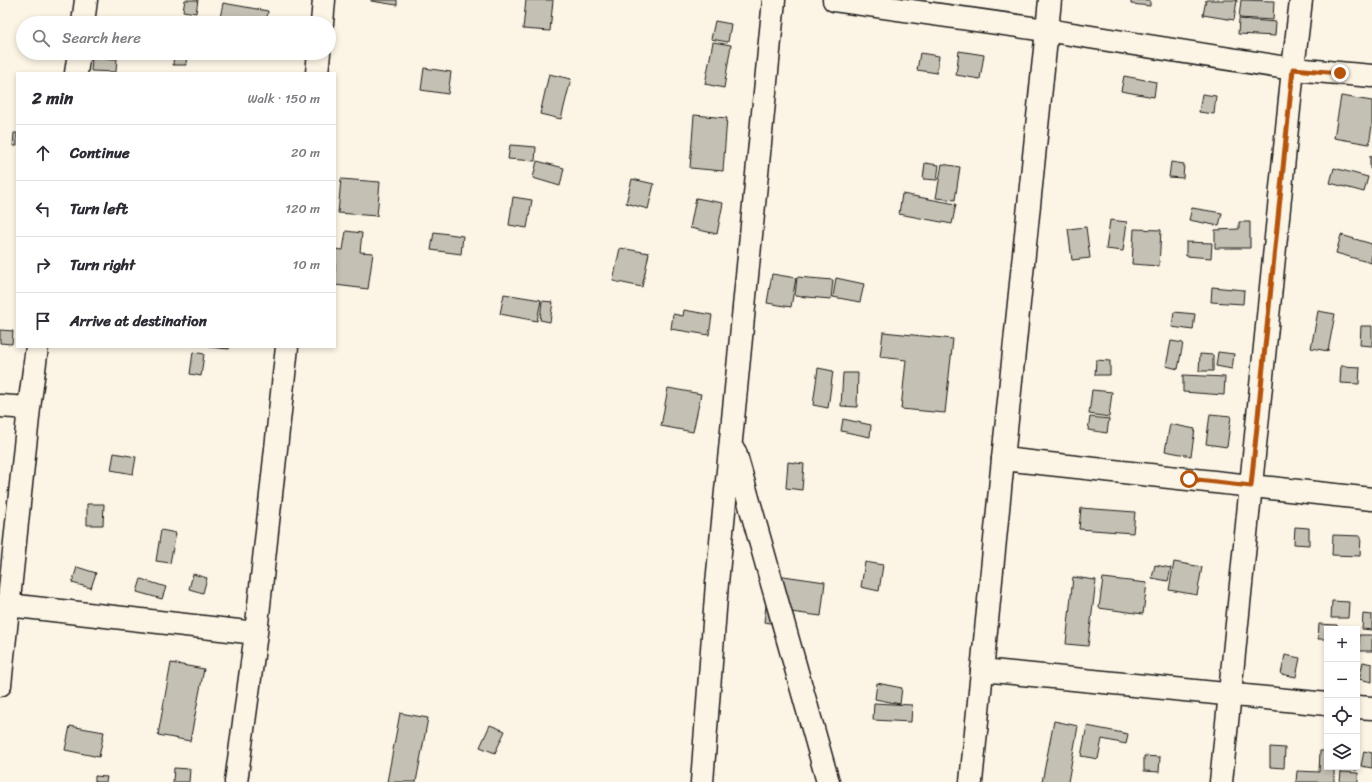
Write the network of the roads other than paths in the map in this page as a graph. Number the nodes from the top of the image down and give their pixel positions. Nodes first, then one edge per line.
1 (86, 0) edge
2 (324, 0) edge
3 (774, 0) edge
4 (834, 0) edge
5 (1050, 0) edge
6 (1302, 0) edge
7 (84, 16) edge
8 (323, 16) edge
9 (1046, 30) junction
10 (78, 60) edge
11 (318, 60) edge
12 (1293, 69) junction
13 (76, 72) edge
14 (317, 72) edge
15 (1372, 76) edge
16 (37, 348) edge
17 (287, 348) edge
18 (0, 406) edge
19 (29, 408) junction
20 (731, 439) junction
21 (1003, 459) junction
22 (1251, 486) junction
23 (1372, 500) edge
24 (8, 604) junction
25 (256, 633) junction
26 (982, 670) junction
27 (0, 685) edge
28 (1230, 694) junction
29 (1324, 704) edge
30 (1360, 707) edge
31 (1372, 708) edge
32 (236, 782) edge
33 (702, 782) edge
34 (828, 782) edge
35 (971, 782) edge
36 (1221, 782) edge

1 - 7 street
2 - 8 street
3 - 20 street
4 - 9 street
5 - 9 street
6 - 12 street
9 - 12 street
9 - 21 street
10 - 13 street
11 - 14 street
12 - 15 street
12 - 22 street
16 - 19 street
17 - 25 street
18 - 19 street
19 - 24 street
20 - 33 street
20 - 34 street
21 - 22 street
21 - 26 street
22 - 23 street
22 - 28 street
24 - 25 street
24 - 27 street
25 - 32 street
26 - 28 street
26 - 35 street
28 - 29 street
28 - 36 street
30 - 31 street

